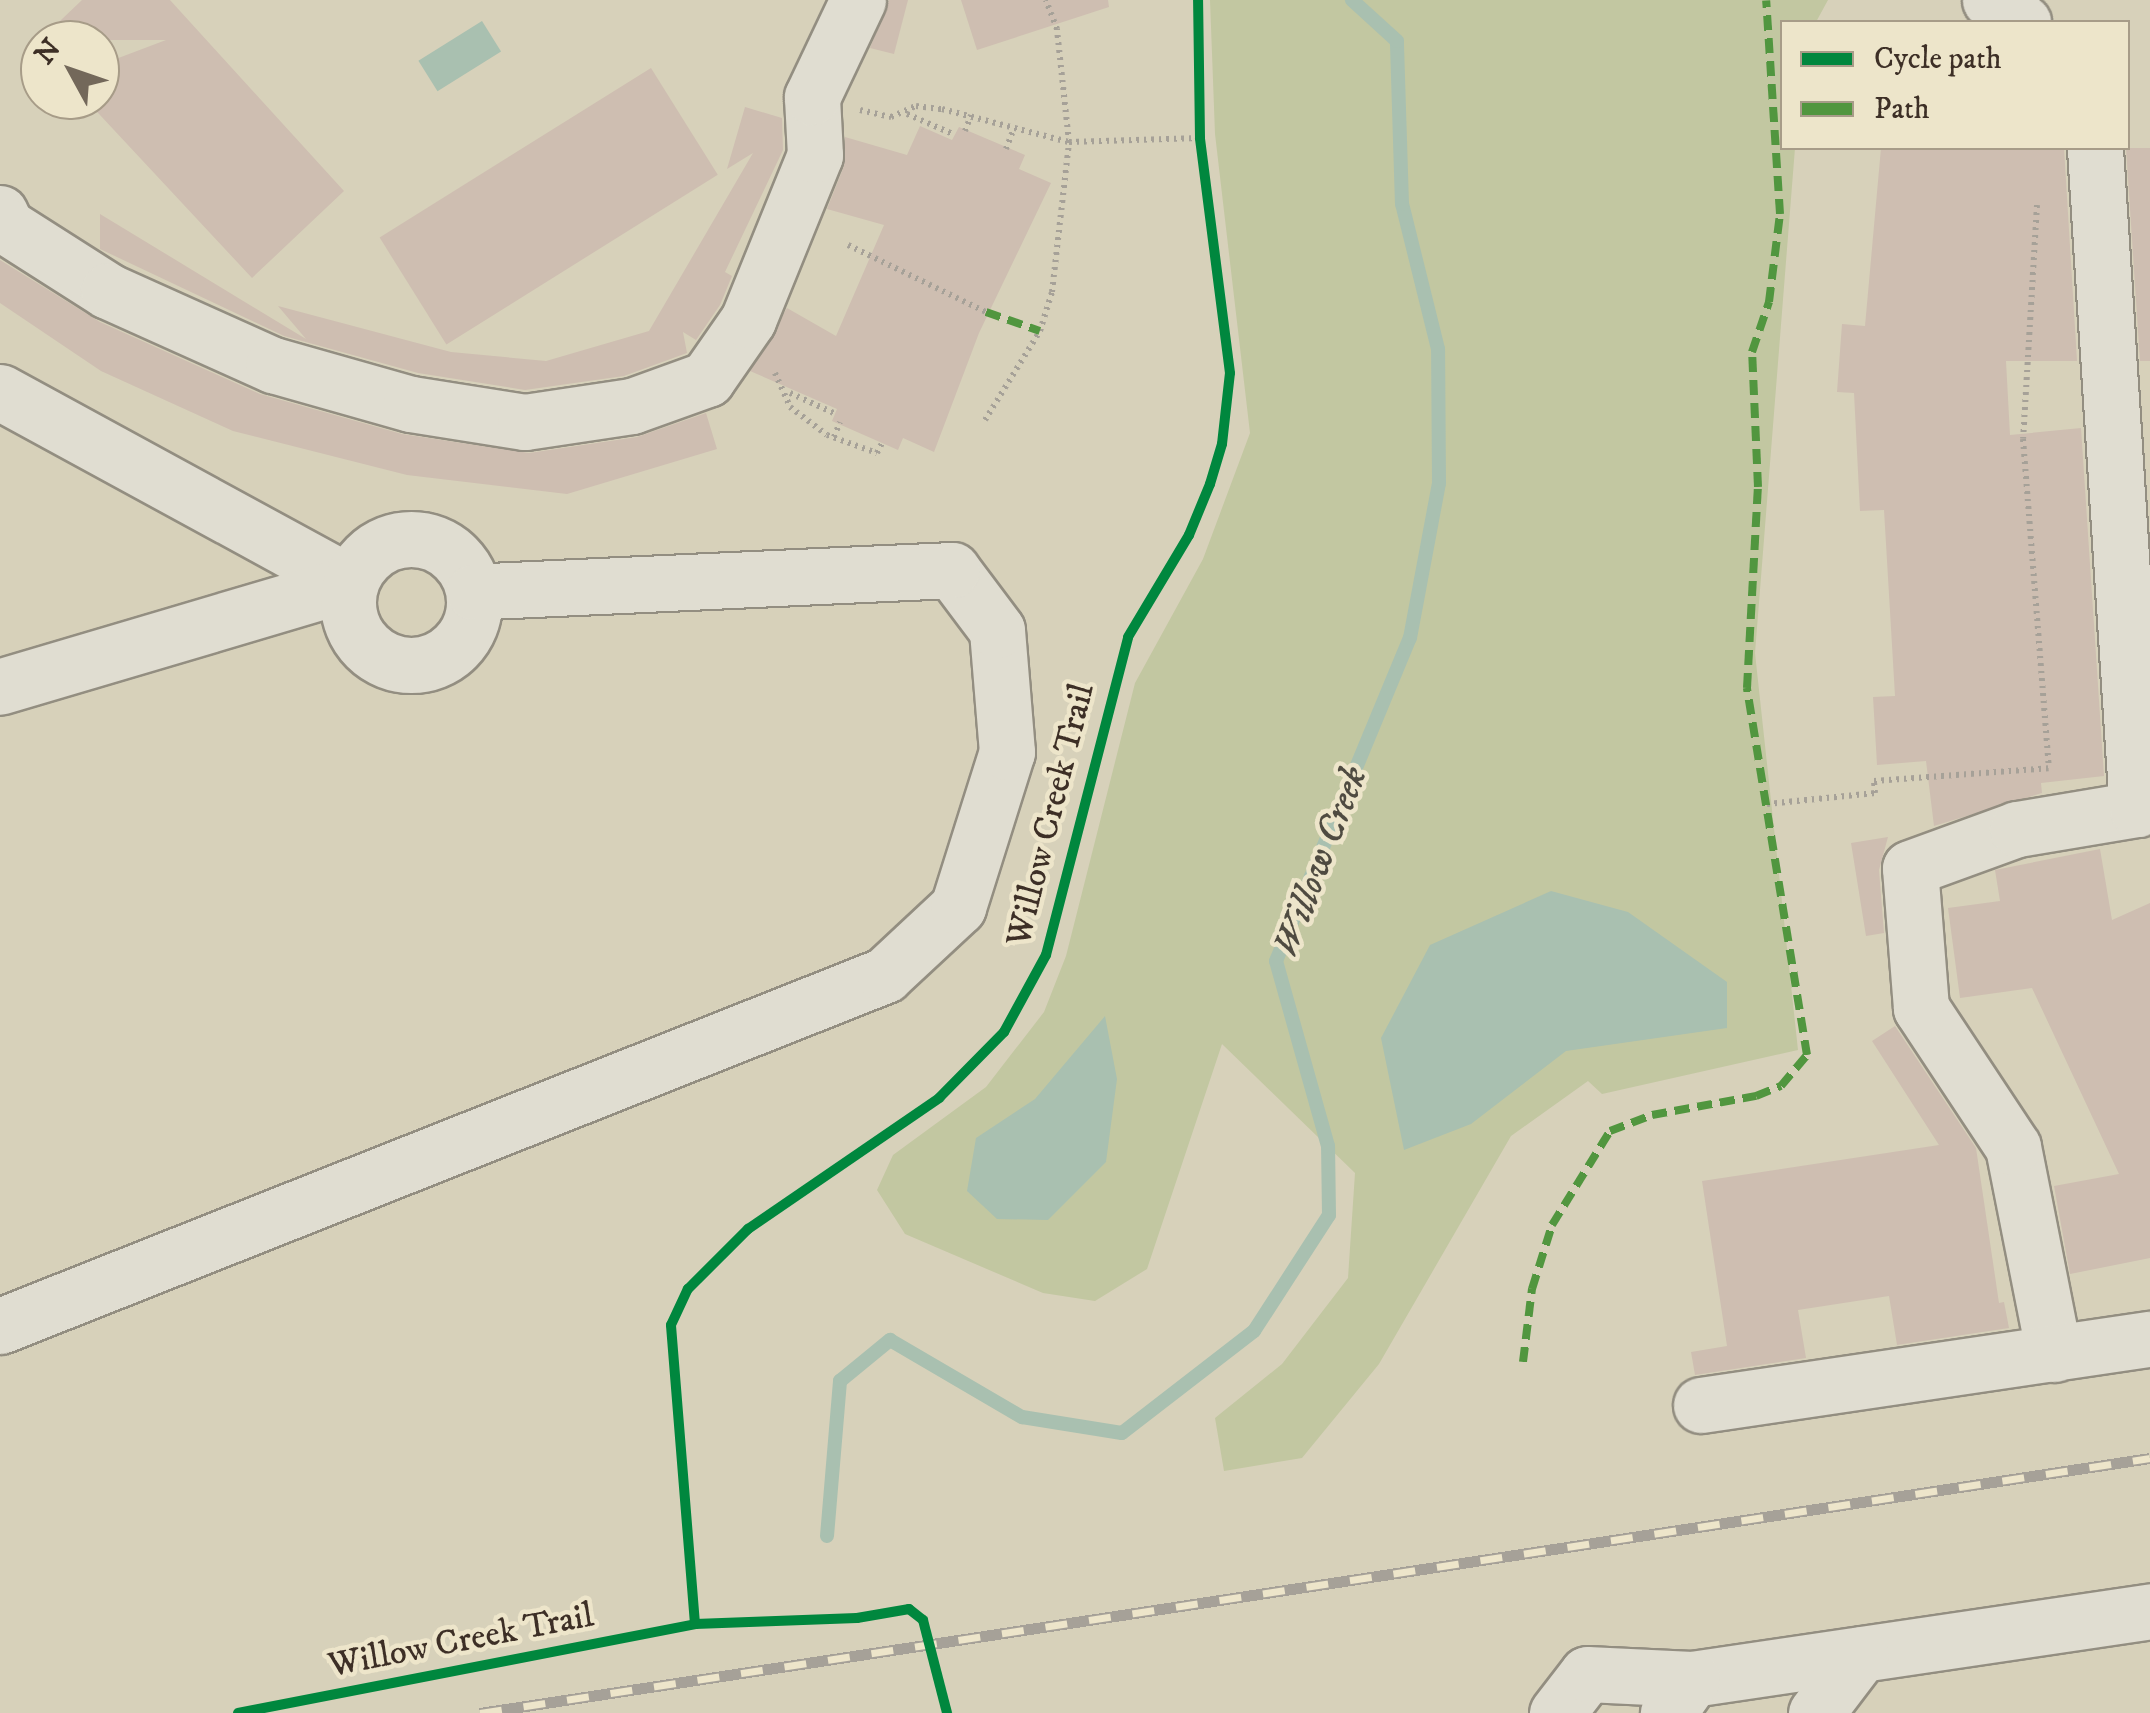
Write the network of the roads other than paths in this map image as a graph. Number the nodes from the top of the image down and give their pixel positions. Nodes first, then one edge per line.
1 (858, 0) edge
2 (1990, 0) edge
3 (2020, 20) edge
4 (2095, 150) edge
5 (0, 212) edge
6 (0, 392) edge
7 (350, 582) junction
8 (474, 592) junction
9 (0, 686) edge
10 (2143, 790) edge
11 (0, 1326) edge
12 (2150, 1339) edge
13 (2054, 1354) junction
14 (1701, 1405) dead end
15 (2150, 1611) edge
16 (1861, 1654) junction
17 (1680, 1696) edge
18 (1557, 1713) edge
19 (1816, 1713) edge

1 - 5 lane
2 - 3 lane
4 - 10 lane
6 - 7 lane
7 - 8 lane
7 - 8 lane
7 - 9 lane
8 - 11 lane
10 - 13 lane
12 - 13 lane
13 - 14 lane
15 - 16 lane
16 - 17 lane
16 - 19 lane
17 - 18 lane

